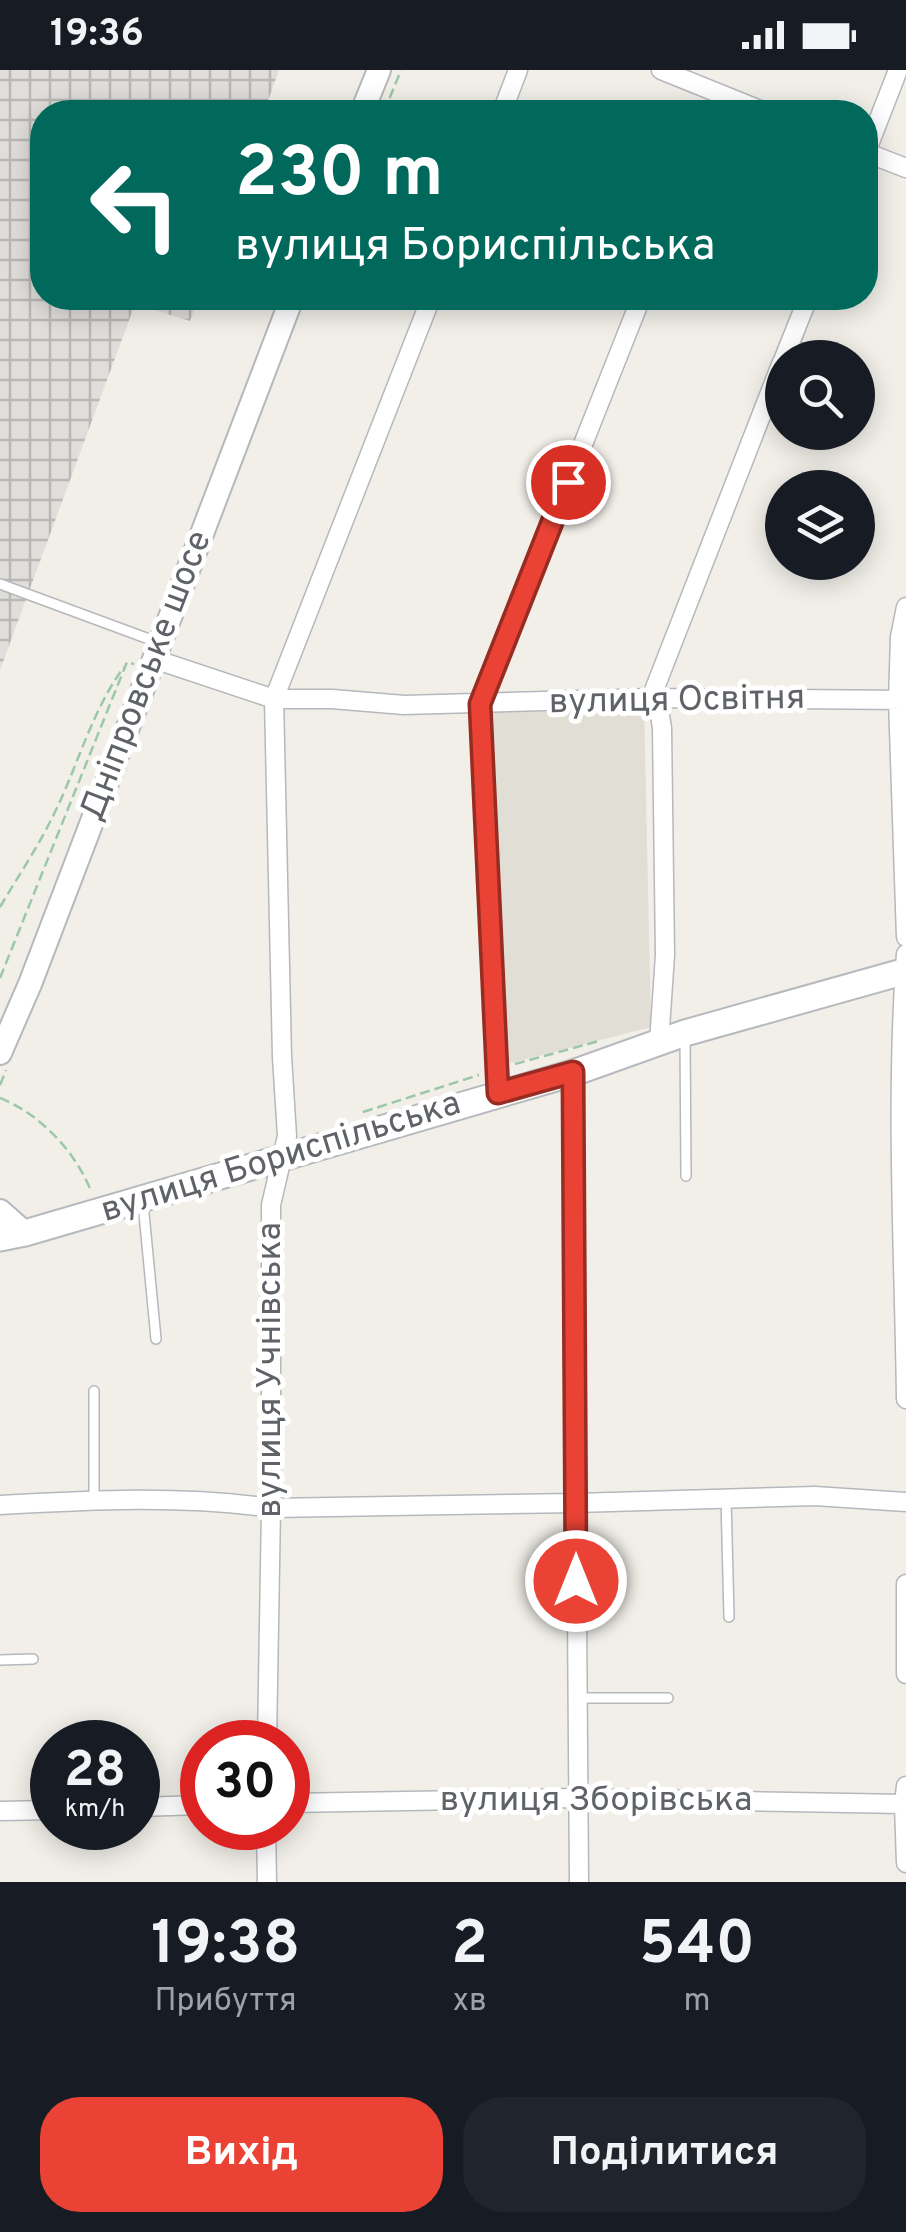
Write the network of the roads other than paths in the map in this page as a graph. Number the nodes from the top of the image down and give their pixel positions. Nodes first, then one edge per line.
1 (378, 70) edge
2 (518, 70) edge
3 (660, 70) edge
4 (898, 70) edge
5 (367, 100) edge
6 (507, 100) edge
7 (710, 100) edge
8 (878, 120) edge
9 (878, 158) edge
10 (906, 168) edge
11 (287, 310) edge
12 (426, 310) edge
13 (636, 310) edge
14 (803, 310) edge
15 (791, 340) edge
16 (765, 406) edge
17 (0, 584) edge
18 (906, 607) edge
19 (148, 658) junction
20 (651, 698) junction
21 (274, 699) junction
22 (902, 700) edge
23 (480, 704) junction
24 (906, 937) edge
25 (906, 954) edge
26 (905, 971) edge
27 (685, 1032) junction
28 (659, 1043) junction
29 (0, 1053) edge
30 (573, 1072) junction
31 (498, 1081) junction
32 (280, 1160) junction
33 (686, 1176) dead end
34 (143, 1200) junction
35 (0, 1212) edge
36 (13, 1236) edge
37 (156, 1338) dead end
38 (94, 1392) dead end
39 (906, 1398) edge
40 (726, 1498) junction
41 (94, 1500) junction
42 (906, 1502) edge
43 (576, 1503) junction
44 (0, 1506) edge
45 (271, 1508) junction
46 (906, 1584) edge
47 (729, 1617) dead end
48 (33, 1659) dead end
49 (0, 1660) edge
50 (906, 1674) edge
51 (577, 1698) junction
52 (668, 1698) dead end
53 (267, 1720) edge
54 (905, 1795) edge
55 (577, 1798) junction
56 (310, 1803) edge
57 (30, 1810) edge
58 (0, 1811) edge
59 (266, 1850) edge
60 (906, 1864) edge
61 (267, 1882) edge
62 (578, 1882) edge

1 - 5 street
2 - 6 street
3 - 7 street
4 - 8 street
9 - 10 street
11 - 19 street, Дніпровське шосе
12 - 21 street
13 - 23 street
14 - 15 street
16 - 20 street
17 - 19 lane
18 - 22 street
19 - 21 street, вулиця Освітня
19 - 29 street, Дніпровське шосе
20 - 22 street, вулиця Освітня
20 - 23 street, вулиця Освітня
20 - 28 street
21 - 23 street, вулиця Освітня
21 - 32 street, вулиця Учнівська
22 - 24 street
23 - 31 street
25 - 26 street
26 - 27 main road, вулиця Бориспільська
26 - 39 street
27 - 28 main road, вулиця Бориспільська
27 - 33 lane
28 - 30 main road, вулиця Бориспільська
30 - 31 main road, вулиця Бориспільська
30 - 43 street
31 - 32 main road, вулиця Бориспільська
32 - 34 main road, вулиця Бориспільська
32 - 45 street, вулиця Учнівська
34 - 36 main road, вулиця Бориспільська
34 - 37 lane
35 - 36 street
38 - 41 lane
40 - 42 street
40 - 43 street
40 - 47 lane
41 - 44 street
41 - 45 street
43 - 45 street
43 - 51 street
45 - 53 street, вулиця Учнівська
46 - 50 street
48 - 49 lane
51 - 52 lane
51 - 55 street
54 - 55 street, вулиця Зборівська
54 - 60 street
55 - 56 street, вулиця Зборівська
55 - 62 street
57 - 58 street
59 - 61 street

